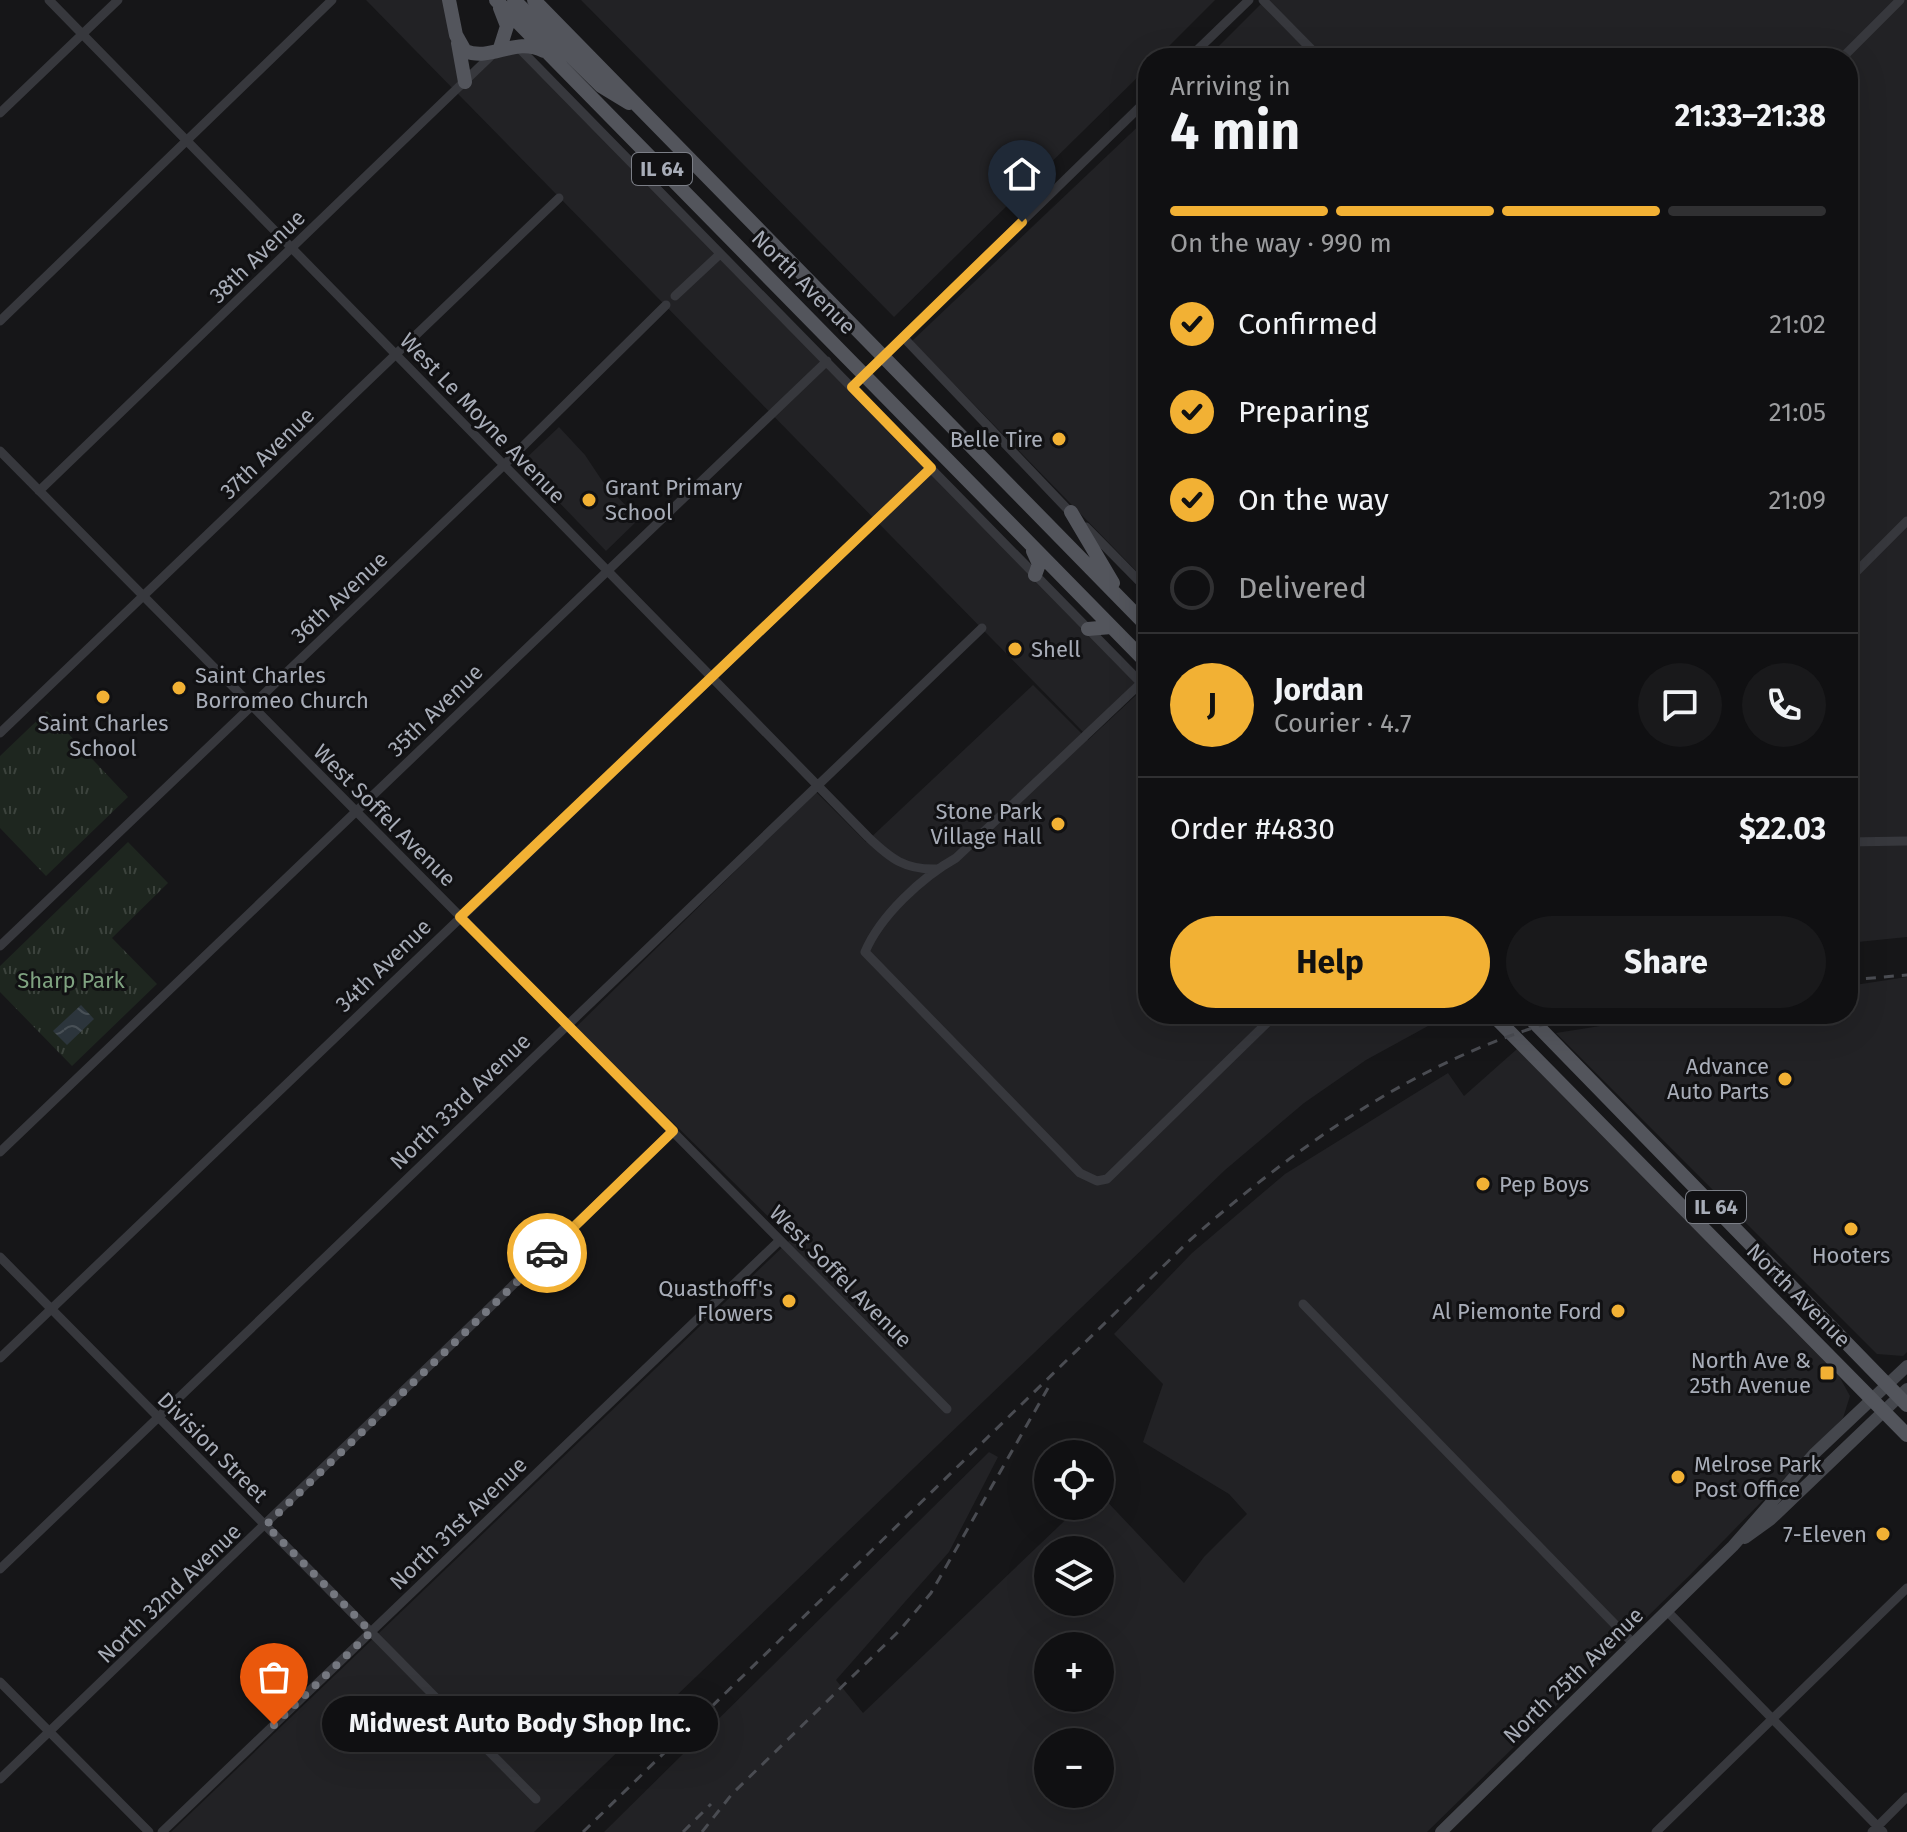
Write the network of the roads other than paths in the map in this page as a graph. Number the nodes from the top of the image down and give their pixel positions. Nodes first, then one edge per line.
1 (49, 0) edge
2 (118, 0) edge
3 (332, 0) edge
4 (449, 0) edge
5 (496, 0) edge
6 (514, 0) edge
7 (534, 0) edge
8 (1249, 0) edge
9 (1263, 0) edge
10 (1900, 0) edge
11 (82, 34) junction
12 (456, 35) junction
13 (507, 42) junction
14 (1199, 48) edge
15 (1310, 48) edge
16 (1852, 48) edge
17 (548, 53) junction
18 (465, 82) junction
19 (640, 108) junction
20 (1138, 109) edge
21 (0, 113) edge
22 (187, 142) junction
23 (559, 198) dead end
24 (292, 248) junction
25 (720, 254) junction
26 (675, 296) dead end
27 (666, 305) dead end
28 (0, 321) edge
29 (903, 337) junction
30 (396, 355) junction
31 (884, 357) junction
32 (827, 361) junction
33 (865, 375) junction
34 (852, 387) junction
35 (0, 451) edge
36 (504, 465) junction
37 (931, 468) junction
38 (39, 491) junction
39 (1071, 512) junction
40 (1907, 521) edge
41 (1029, 544) junction
42 (1858, 570) edge
43 (607, 571) junction
44 (1032, 578) junction
45 (1138, 580) edge
46 (143, 596) junction
47 (1134, 613) junction
48 (1138, 617) edge
49 (1111, 627) junction
50 (982, 628) dead end
51 (1088, 629) junction
52 (1138, 654) edge
53 (711, 677) junction
54 (1138, 680) edge
55 (1138, 691) edge
56 (251, 705) junction
57 (0, 733) edge
58 (817, 785) junction
59 (356, 811) junction
60 (1907, 841) edge
61 (1858, 842) edge
62 (937, 869) junction
63 (460, 917) junction
64 (0, 946) edge
65 (566, 1023) junction
66 (1266, 1024) edge
67 (1502, 1024) edge
68 (1536, 1024) edge
69 (673, 1131) junction
70 (0, 1152) edge
71 (1727, 1219) junction
72 (1710, 1236) junction
73 (780, 1240) junction
74 (0, 1257) edge
75 (1788, 1282) junction
76 (1771, 1298) junction
77 (1303, 1304) dead end
78 (50, 1308) junction
79 (0, 1358) edge
80 (1907, 1366) edge
81 (1887, 1385) junction
82 (1904, 1397) edge
83 (1872, 1399) junction
84 (947, 1409) dead end
85 (1884, 1411) junction
86 (158, 1417) junction
87 (1907, 1435) edge
88 (266, 1525) junction
89 (1733, 1546) junction
90 (0, 1569) edge
91 (1907, 1588) edge
92 (1667, 1611) junction
93 (371, 1632) junction
94 (1633, 1643) junction
95 (0, 1682) edge
96 (1772, 1719) junction
97 (50, 1732) junction
98 (0, 1779) edge
99 (1907, 1797) edge
100 (536, 1799) dead end
101 (1877, 1830) edge
102 (149, 1832) edge
103 (162, 1832) edge
104 (1442, 1832) edge
105 (1656, 1832) edge

1 - 11 street, West Le Moyne Avenue
2 - 11 street
3 - 22 street
4 - 12 main road
5 - 13 main road
5 - 17 main road, North Avenue / IL 64
6 - 19 main road
7 - 19 main road, North Avenue / IL 64
8 - 14 street
9 - 15 street
10 - 16 street
11 - 21 street
11 - 22 street, West Le Moyne Avenue
12 - 13 main road
12 - 18 main road
13 - 17 main road
13 - 18 street, 38th Avenue
13 - 25 street, North Avenue
17 - 33 main road, North Avenue / IL 64
18 - 24 street, 38th Avenue
19 - 31 main road, North Avenue / IL 64
20 - 29 street
22 - 24 street, West Le Moyne Avenue
22 - 28 street
23 - 30 street, 37th Avenue
24 - 30 street, West Le Moyne Avenue
24 - 38 street, 38th Avenue
25 - 26 street
25 - 32 street, North Avenue
27 - 36 street, 36th Avenue
29 - 31 street
29 - 39 street
30 - 36 street, West Le Moyne Avenue
30 - 46 street, 37th Avenue
31 - 33 street
31 - 47 main road, North Avenue / IL 64
32 - 34 street, North Avenue
32 - 43 street, 35th Avenue
33 - 34 street
33 - 41 main road, North Avenue / IL 64
34 - 37 street, North Avenue
35 - 38 street, West Soffel Avenue
36 - 43 street, West Le Moyne Avenue
36 - 56 street, 36th Avenue
37 - 44 street, North Avenue
37 - 53 street, 34th Avenue
38 - 46 street, West Soffel Avenue
39 - 45 street
39 - 47 main road
40 - 42 street
41 - 44 main road
41 - 49 main road, North Avenue / IL 64
43 - 53 street, West Le Moyne Avenue
43 - 59 street, 35th Avenue
44 - 51 street, North Avenue
46 - 56 street, West Soffel Avenue
46 - 57 street, 37th Avenue
47 - 48 main road, North Avenue / IL 64
49 - 51 main road
49 - 52 main road, North Avenue / IL 64
50 - 58 street, North 33rd Avenue
51 - 54 street, North Avenue
53 - 58 street, West Le Moyne Avenue
53 - 63 street, 34th Avenue
55 - 62 street
56 - 59 street, West Soffel Avenue
56 - 64 street, 36th Avenue
58 - 62 street, West Le Moyne Avenue
58 - 65 street, North 33rd Avenue
59 - 63 street, West Soffel Avenue
59 - 70 street, 35th Avenue
60 - 61 street
62 - 66 street
63 - 65 street, West Soffel Avenue
63 - 78 street, 34th Avenue
65 - 69 street, West Soffel Avenue
65 - 86 street, North 33rd Avenue
67 - 72 main road, North Avenue / IL 64
68 - 71 main road, North Avenue / IL 64
69 - 73 street, West Soffel Avenue
69 - 88 street, North 32nd Avenue
71 - 72 main road
71 - 75 main road, North Avenue / IL 64
72 - 76 main road, North Avenue / IL 64
73 - 84 street, West Soffel Avenue
73 - 93 street, North 31st Avenue
74 - 78 street, Division Street
75 - 76 main road
75 - 81 main road, North Avenue / IL 64
76 - 83 main road, North Avenue / IL 64
77 - 94 street
78 - 79 street, 34th Avenue
78 - 86 street, Division Street
80 - 81 main road, North 25th Avenue
81 - 82 main road, North Avenue / IL 64
81 - 83 main road, North 25th Avenue
82 - 85 main road, North 25th Avenue
83 - 85 main road, North Avenue / IL 64
83 - 89 main road, North 25th Avenue
85 - 87 main road, North Avenue / IL 64
85 - 89 main road, North 25th Avenue
86 - 88 street, Division Street
86 - 90 street, North 33rd Avenue
88 - 93 street, Division Street
88 - 97 street, North 32nd Avenue
89 - 92 main road, North 25th Avenue
91 - 96 street
92 - 94 main road, North 25th Avenue
92 - 96 street
93 - 100 street, Division Street
93 - 103 street, North 31st Avenue
94 - 104 main road, North 25th Avenue
95 - 97 street
96 - 101 street
96 - 105 street
97 - 98 street, North 32nd Avenue
97 - 102 street
99 - 101 street

